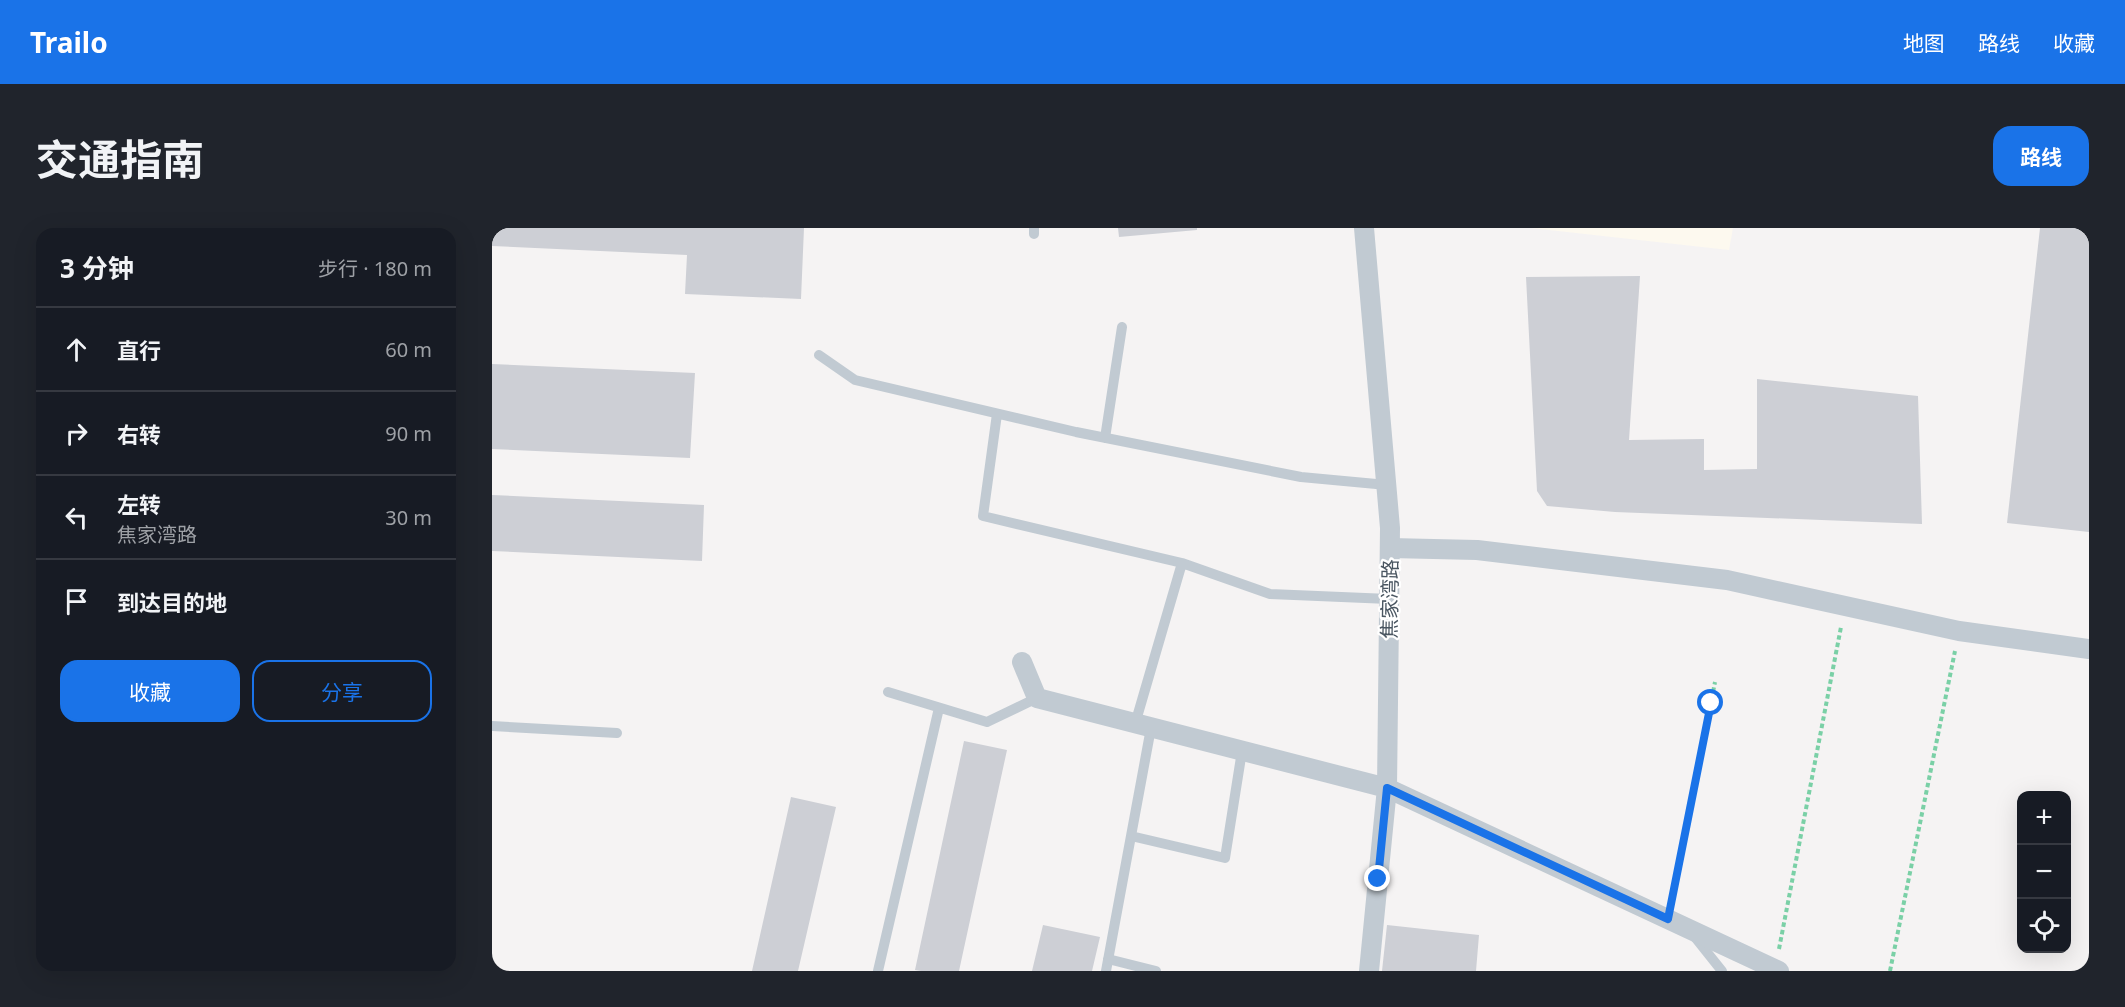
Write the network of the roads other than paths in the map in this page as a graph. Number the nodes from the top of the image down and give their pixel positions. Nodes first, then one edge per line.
1 (1364, 228) edge
2 (1122, 327) dead end
3 (819, 355) dead end
4 (996, 414) junction
5 (1105, 438) junction
6 (1387, 485) junction
7 (1390, 548) junction
8 (1182, 563) junction
9 (1389, 599) junction
10 (2089, 649) edge
11 (1022, 662) dead end
12 (888, 692) dead end
13 (1037, 698) junction
14 (939, 708) junction
15 (492, 726) edge
16 (1143, 726) junction
17 (617, 733) dead end
18 (1242, 751) junction
19 (1387, 788) junction
20 (1131, 836) junction
21 (1689, 928) junction
22 (1108, 959) junction
23 (1777, 970) edge
24 (878, 971) edge
25 (1106, 971) edge
26 (1156, 971) edge
27 (1369, 971) edge
28 (1722, 971) edge

1 - 6 street, 焦家湾路
2 - 5 lane
3 - 4 lane
4 - 5 lane
4 - 8 lane
5 - 6 lane
6 - 7 street, 焦家湾路
7 - 9 street, 焦家湾路
7 - 10 street
8 - 9 lane
8 - 16 lane
9 - 19 street, 焦家湾路
11 - 13 street
12 - 14 lane
13 - 14 lane
13 - 16 street
14 - 24 lane
15 - 17 lane
16 - 18 street
16 - 20 lane
18 - 19 street
18 - 20 lane
19 - 21 street
19 - 27 street, 焦家湾路
20 - 22 lane
21 - 23 street
21 - 28 lane
22 - 25 lane
22 - 26 lane

